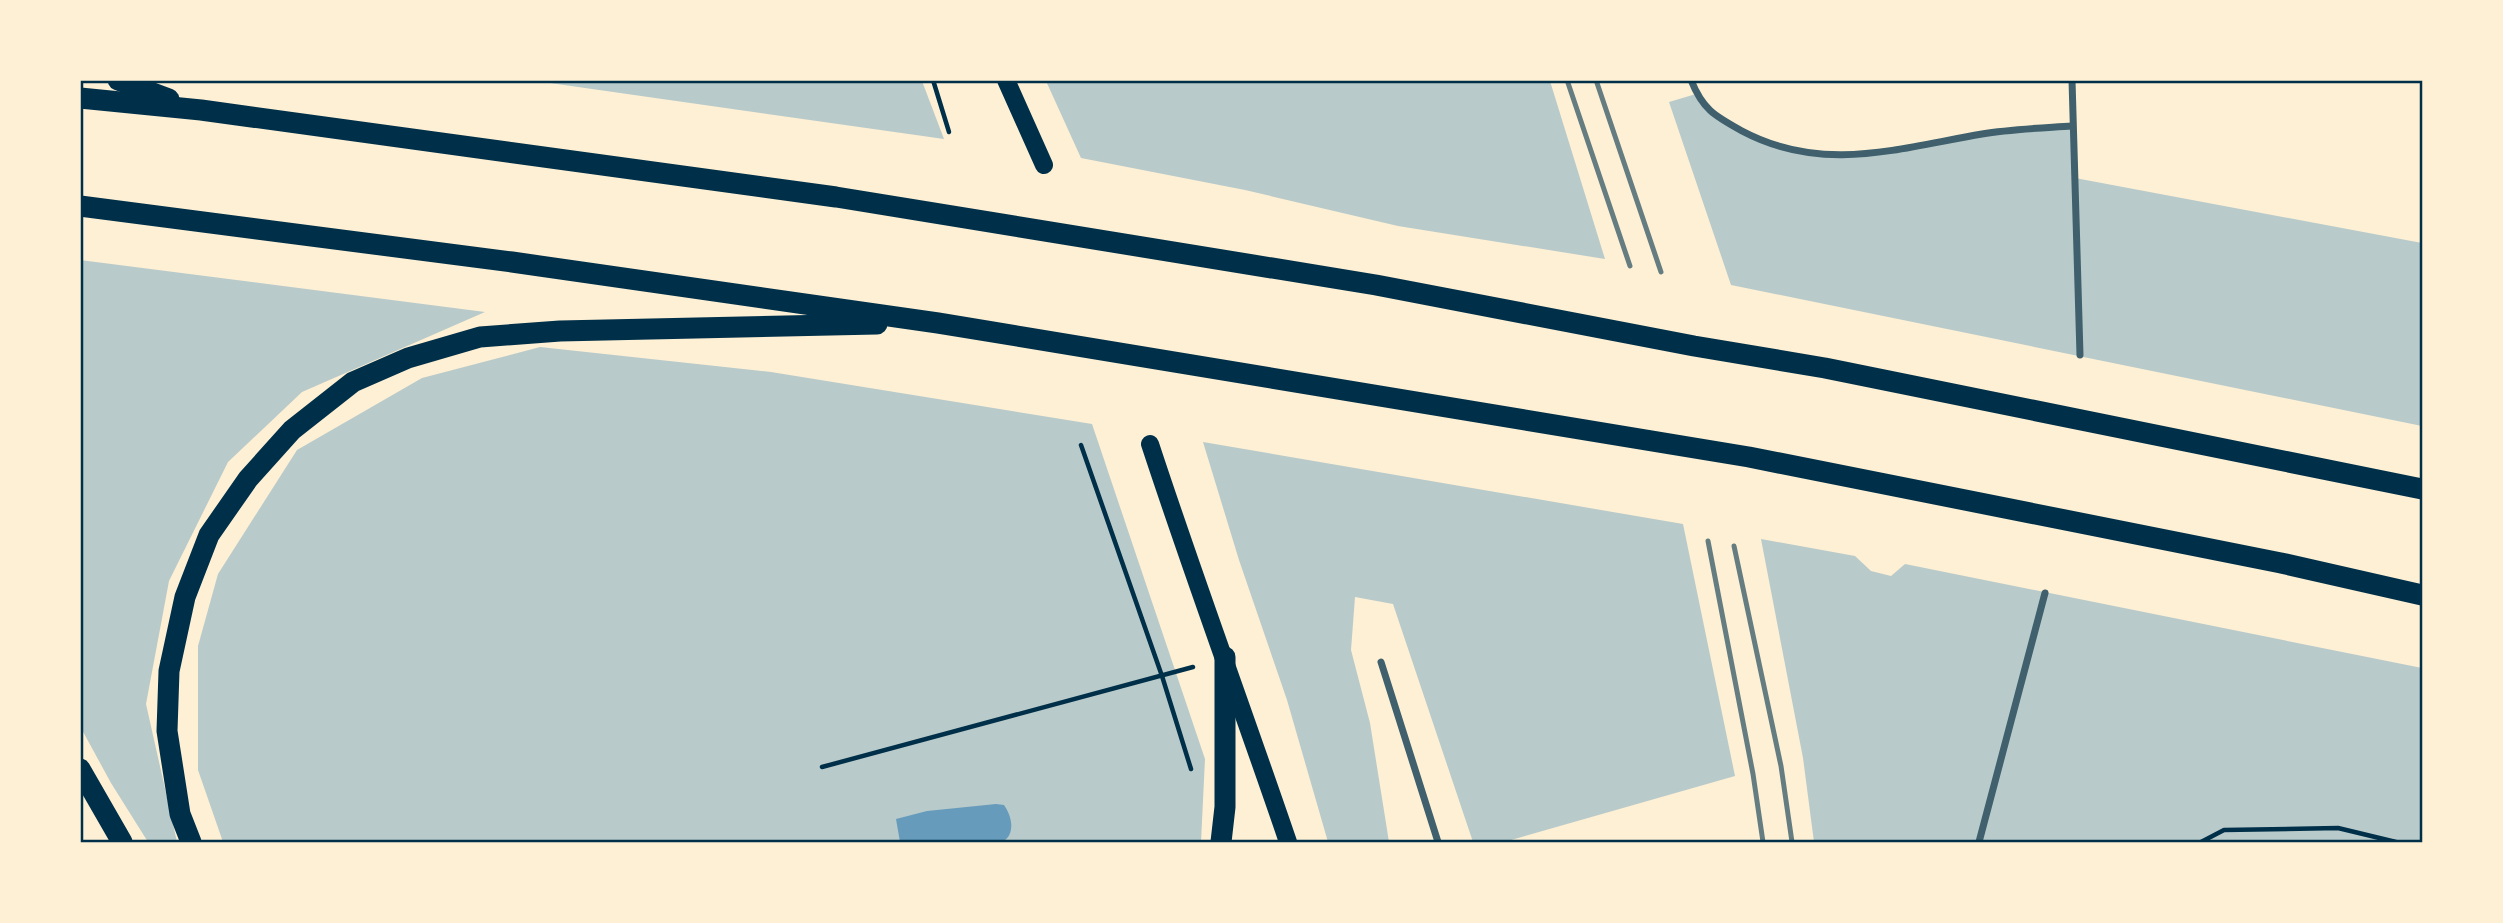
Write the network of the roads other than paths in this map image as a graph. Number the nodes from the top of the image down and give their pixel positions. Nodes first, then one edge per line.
1 (118, 80) edge
2 (1006, 80) edge
3 (1691, 80) edge
4 (2072, 80) edge
5 (80, 98) edge
6 (201, 110) junction
7 (2072, 126) junction
8 (1044, 165) dead end
9 (80, 206) edge
10 (939, 323) junction
11 (2080, 355) dead end
12 (1150, 444) dead end
13 (2423, 489) edge
14 (2045, 593) dead end
15 (2423, 594) edge
16 (1225, 657) junction
17 (1381, 662) dead end
18 (80, 769) edge
19 (122, 842) edge
20 (191, 842) edge
21 (1221, 842) edge
22 (1288, 842) edge
23 (1438, 842) edge
24 (1979, 842) edge

1 - 6 highway
2 - 8 main road
3 - 7 street
4 - 7 street
5 - 6 highway
6 - 13 highway
7 - 11 street
9 - 10 highway
10 - 15 highway
10 - 20 highway
12 - 16 main road
14 - 24 street
16 - 21 highway
16 - 22 main road
17 - 23 street
18 - 19 highway

